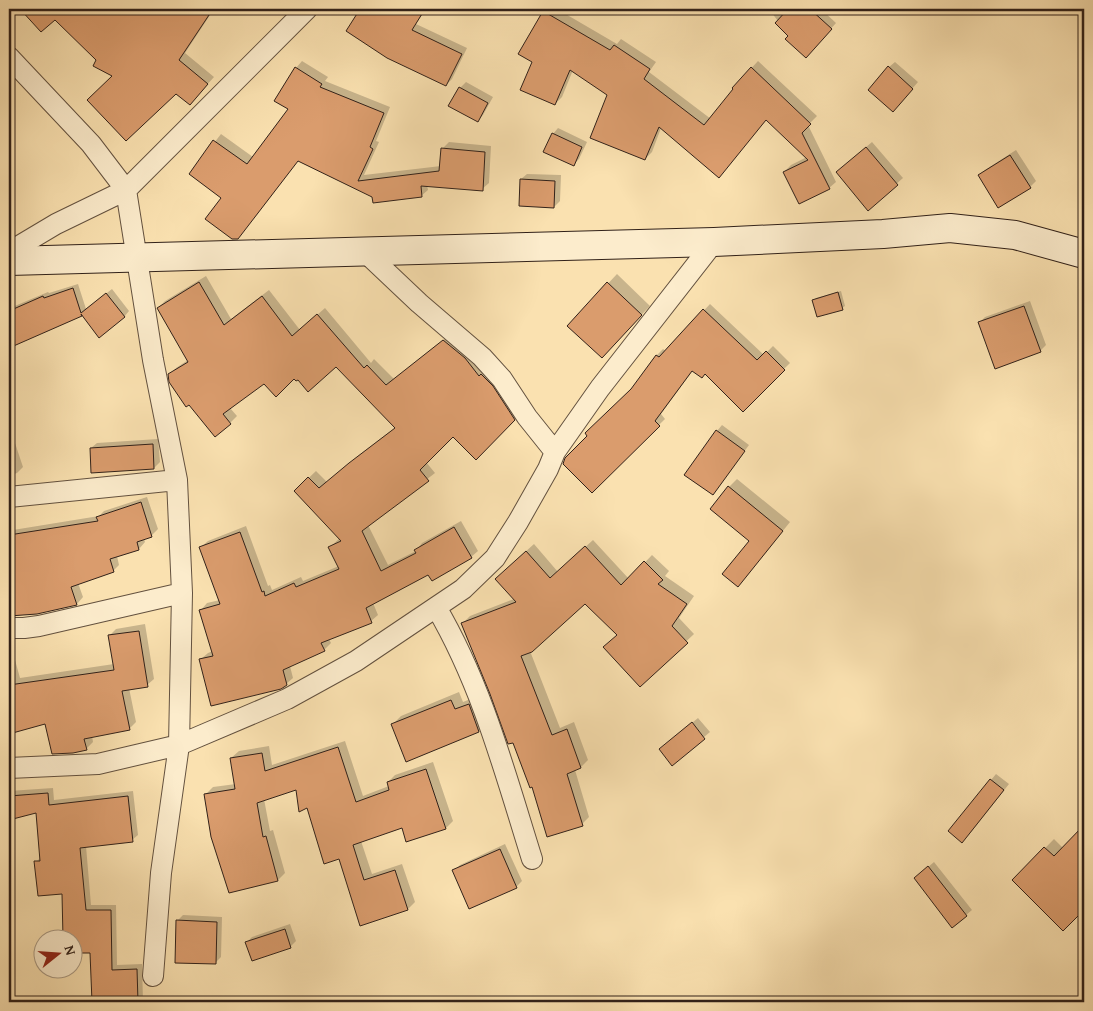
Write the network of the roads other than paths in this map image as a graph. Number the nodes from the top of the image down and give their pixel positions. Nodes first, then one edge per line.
1 (307, 9) edge
2 (9, 57) edge
3 (126, 190) junction
4 (714, 242) junction
5 (363, 250) junction
6 (9, 252) edge
7 (1084, 254) edge
8 (137, 258) junction
9 (9, 261) edge
10 (555, 452) junction
11 (177, 480) junction
12 (9, 498) edge
13 (182, 593) junction
14 (436, 607) junction
15 (9, 628) edge
16 (179, 745) junction
17 (9, 768) edge
18 (532, 858) dead end
19 (153, 976) dead end

1 - 3 street
2 - 3 street
3 - 6 street
3 - 8 street
4 - 5 main road
4 - 7 main road
4 - 10 street
5 - 8 main road
5 - 10 street
8 - 9 main road
8 - 11 street
10 - 14 street
11 - 12 street
11 - 13 street
13 - 15 street
13 - 16 street
14 - 16 street
14 - 18 street
16 - 17 street
16 - 19 street

